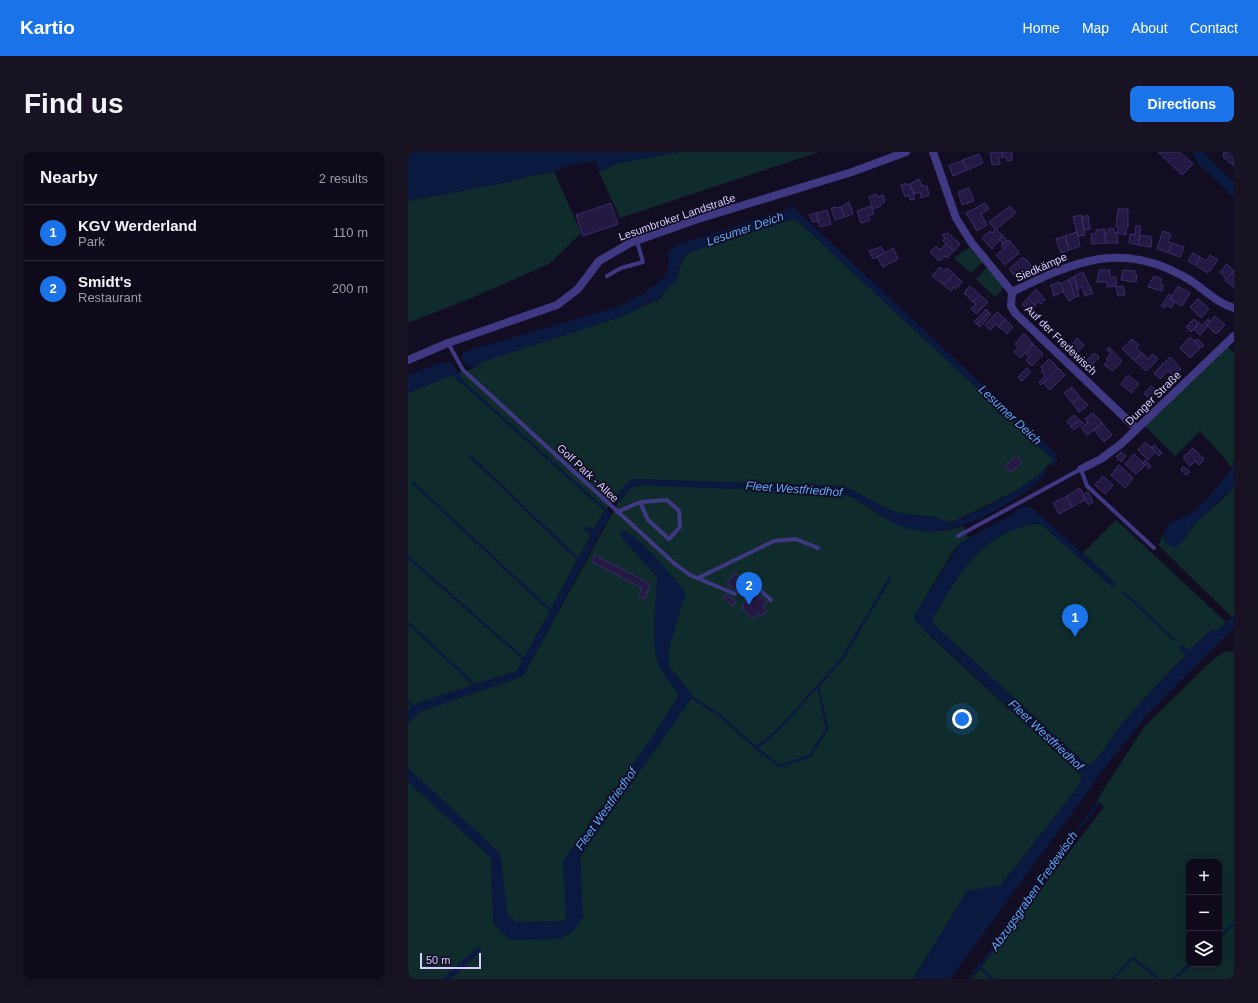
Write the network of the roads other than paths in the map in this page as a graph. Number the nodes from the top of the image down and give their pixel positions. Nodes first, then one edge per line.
1 (906, 152) edge
2 (933, 152) edge
3 (637, 241) junction
4 (608, 276) dead end
5 (1012, 292) junction
6 (1234, 308) edge
7 (1234, 336) edge
8 (448, 343) junction
9 (408, 360) edge
10 (1137, 429) junction
11 (1081, 469) junction
12 (640, 502) junction
13 (617, 512) junction
14 (958, 536) dead end
15 (818, 548) dead end
16 (1154, 548) dead end
17 (698, 578) junction
18 (761, 591) dead end
19 (735, 594) dead end
20 (771, 600) dead end

1 - 3 street, Lesumbroker Landstraße
2 - 5 street
3 - 4 lane
3 - 8 street, Lesumbroker Landstraße
5 - 6 street, Siedkämpe
5 - 10 street, Auf der Fredewisch
7 - 10 street, Dunger Straße
8 - 9 street, Lesumbroker Landstraße
8 - 13 lane, Golf Park - Allee
10 - 11 street, Dunger Straße
11 - 14 lane
11 - 16 lane
12 - 12 lane
12 - 13 lane
13 - 17 lane, Golf Park - Allee
15 - 17 lane
17 - 19 lane, Golf Park - Allee
18 - 20 lane

